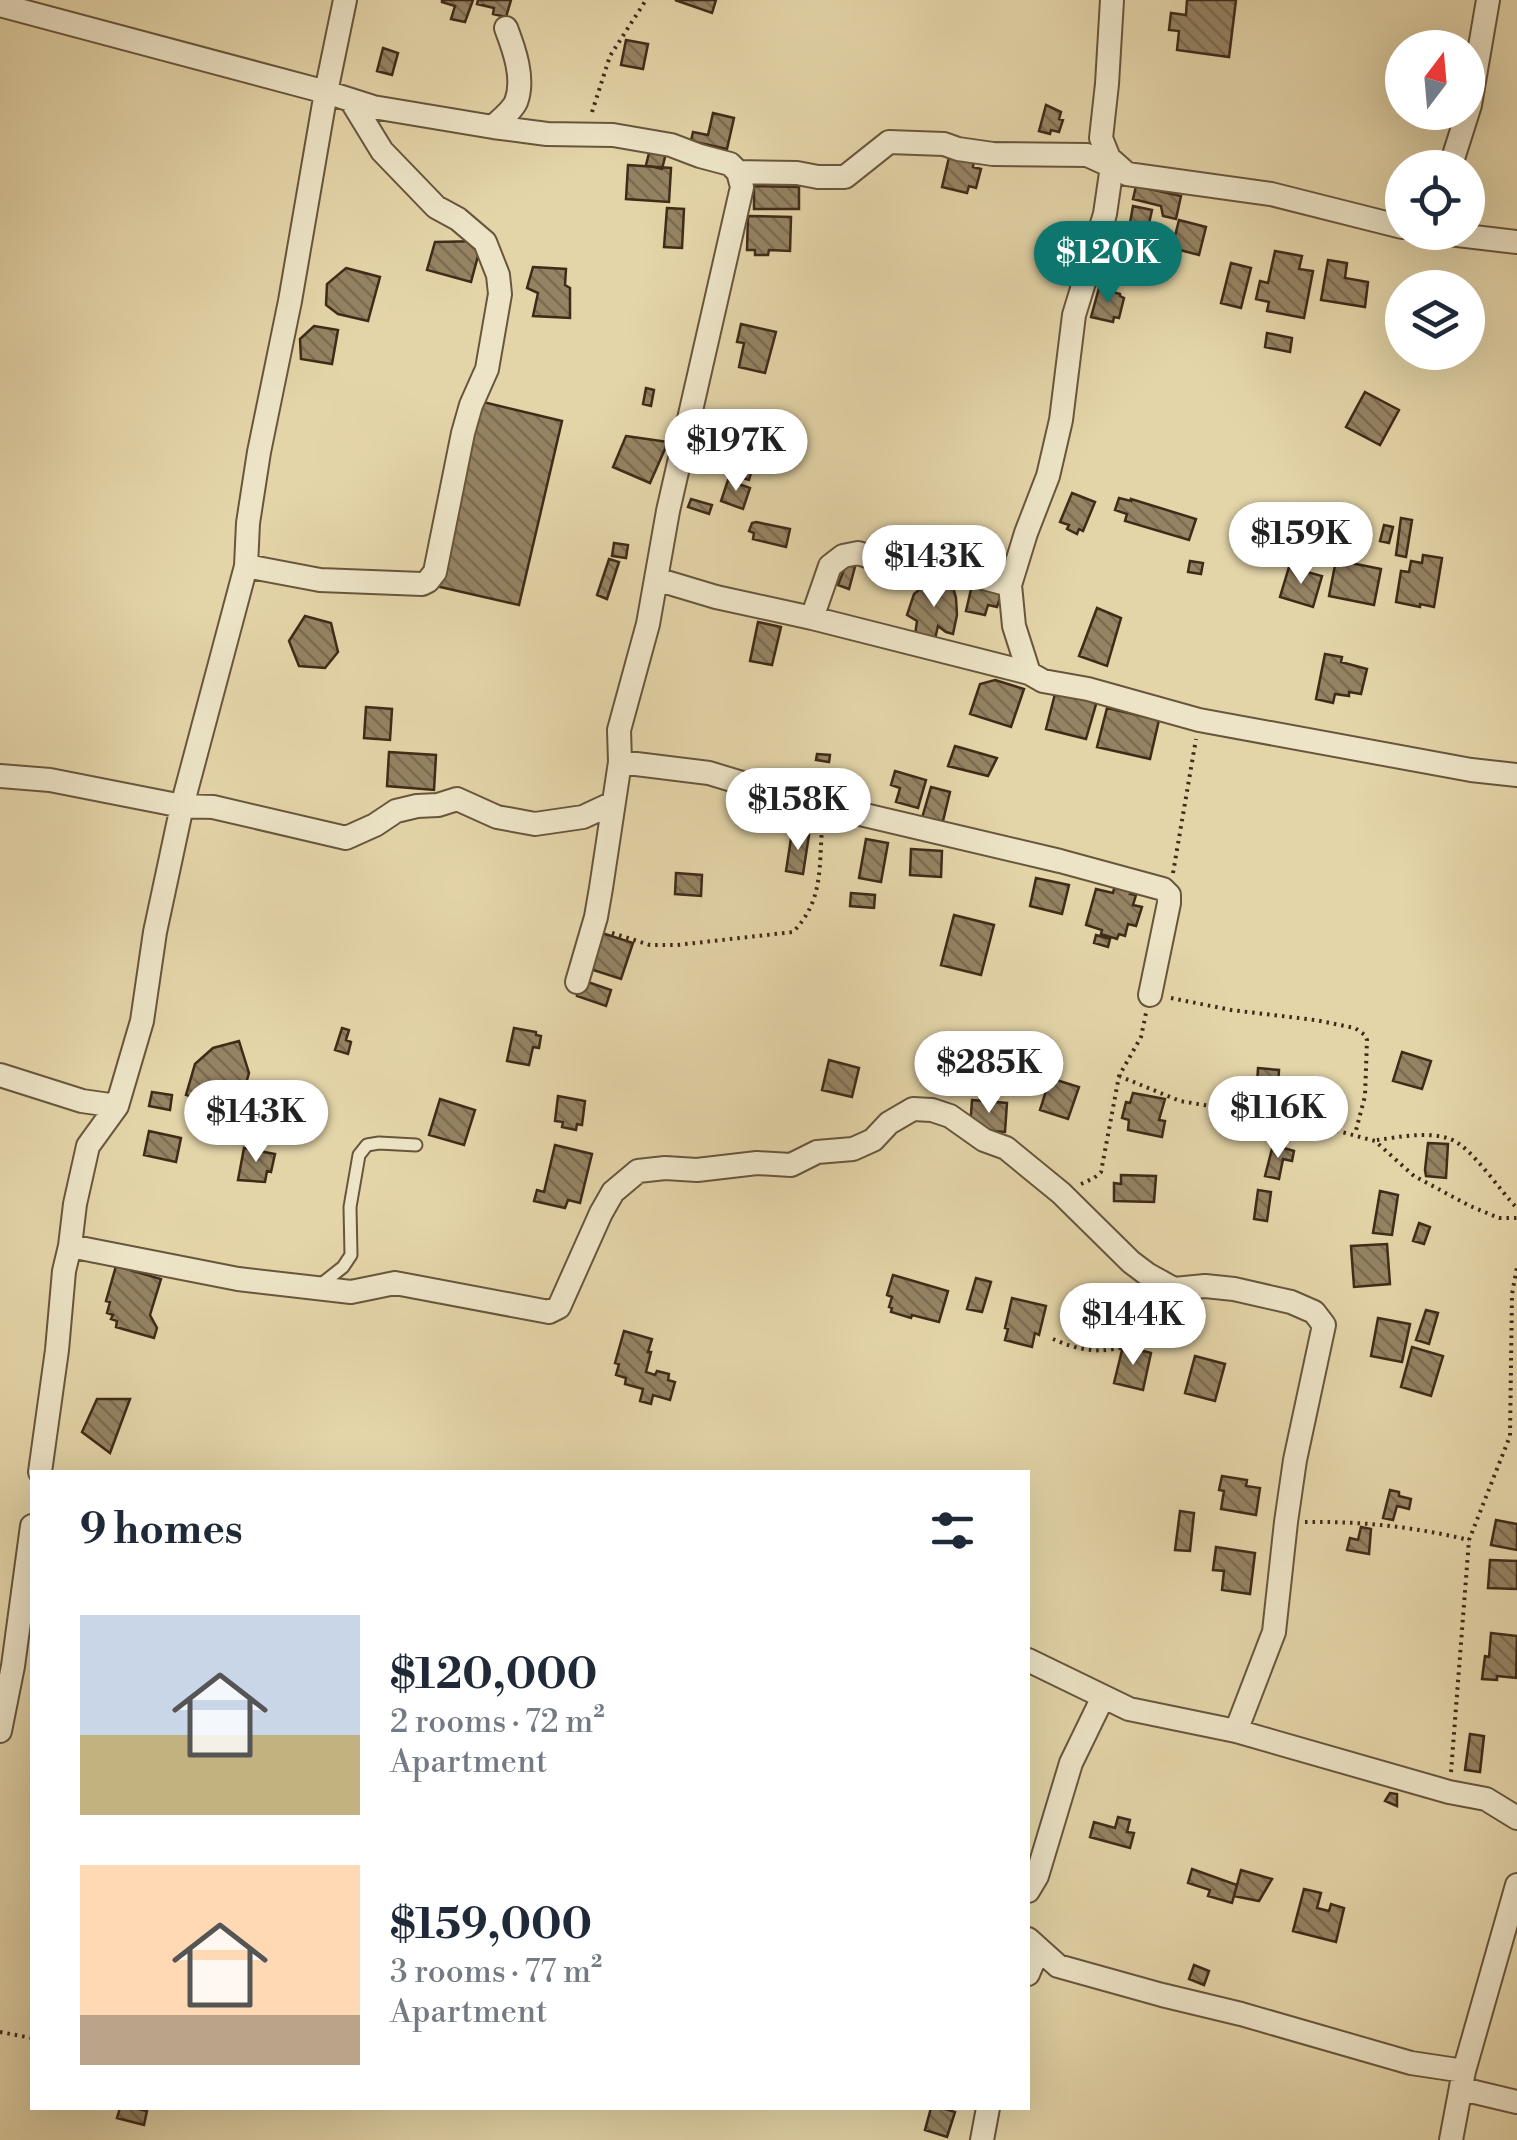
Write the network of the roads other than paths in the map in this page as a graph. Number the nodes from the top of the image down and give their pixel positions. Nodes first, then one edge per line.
1 (345, 0) edge
2 (1112, 0) edge
3 (1488, 0) edge
4 (0, 5) edge
5 (506, 28) dead end
6 (326, 92) junction
7 (352, 102) junction
8 (493, 127) junction
9 (1456, 150) edge
10 (1119, 170) junction
11 (738, 172) junction
12 (1385, 222) edge
13 (1485, 238) edge
14 (1517, 242) edge
15 (246, 566) junction
16 (656, 579) junction
17 (1010, 585) junction
18 (812, 618) junction
19 (1029, 673) junction
20 (620, 762) junction
21 (1517, 775) edge
22 (0, 776) edge
23 (613, 803) junction
24 (182, 806) junction
25 (577, 982) dead end
26 (1150, 995) road end
27 (0, 1075) edge
28 (117, 1106) junction
29 (416, 1145) dead end
30 (70, 1246) junction
31 (316, 1289) junction
32 (40, 1470) edge
33 (30, 1558) edge
34 (1030, 1661) edge
35 (23, 1669) edge
36 (1103, 1696) junction
37 (1236, 1730) junction
38 (0, 1731) edge
39 (1517, 1818) edge
40 (1517, 1885) edge
41 (1030, 1888) edge
42 (1033, 1945) edge
43 (1463, 2080) junction
44 (1517, 2102) edge
45 (988, 2110) edge
46 (982, 2140) edge
47 (1451, 2140) edge

1 - 6 street
2 - 10 street
3 - 9 street
4 - 6 street
5 - 8 street
6 - 7 street
6 - 15 street
7 - 8 street
7 - 15 street
8 - 11 street
10 - 11 street
10 - 12 street
10 - 17 street
11 - 16 street
13 - 14 street
15 - 24 street
16 - 18 street
16 - 20 street
17 - 18 street
17 - 19 street
18 - 19 street
19 - 21 street
20 - 23 street
20 - 26 street
22 - 24 street
23 - 24 street
23 - 25 street
24 - 28 street
27 - 28 street
28 - 30 street
29 - 31 lane
30 - 31 street
30 - 32 street
31 - 37 street
33 - 35 street
34 - 36 street
35 - 38 street
36 - 37 street
36 - 41 street
37 - 39 street
40 - 43 street
42 - 43 street
43 - 44 street
43 - 47 street
45 - 46 street

